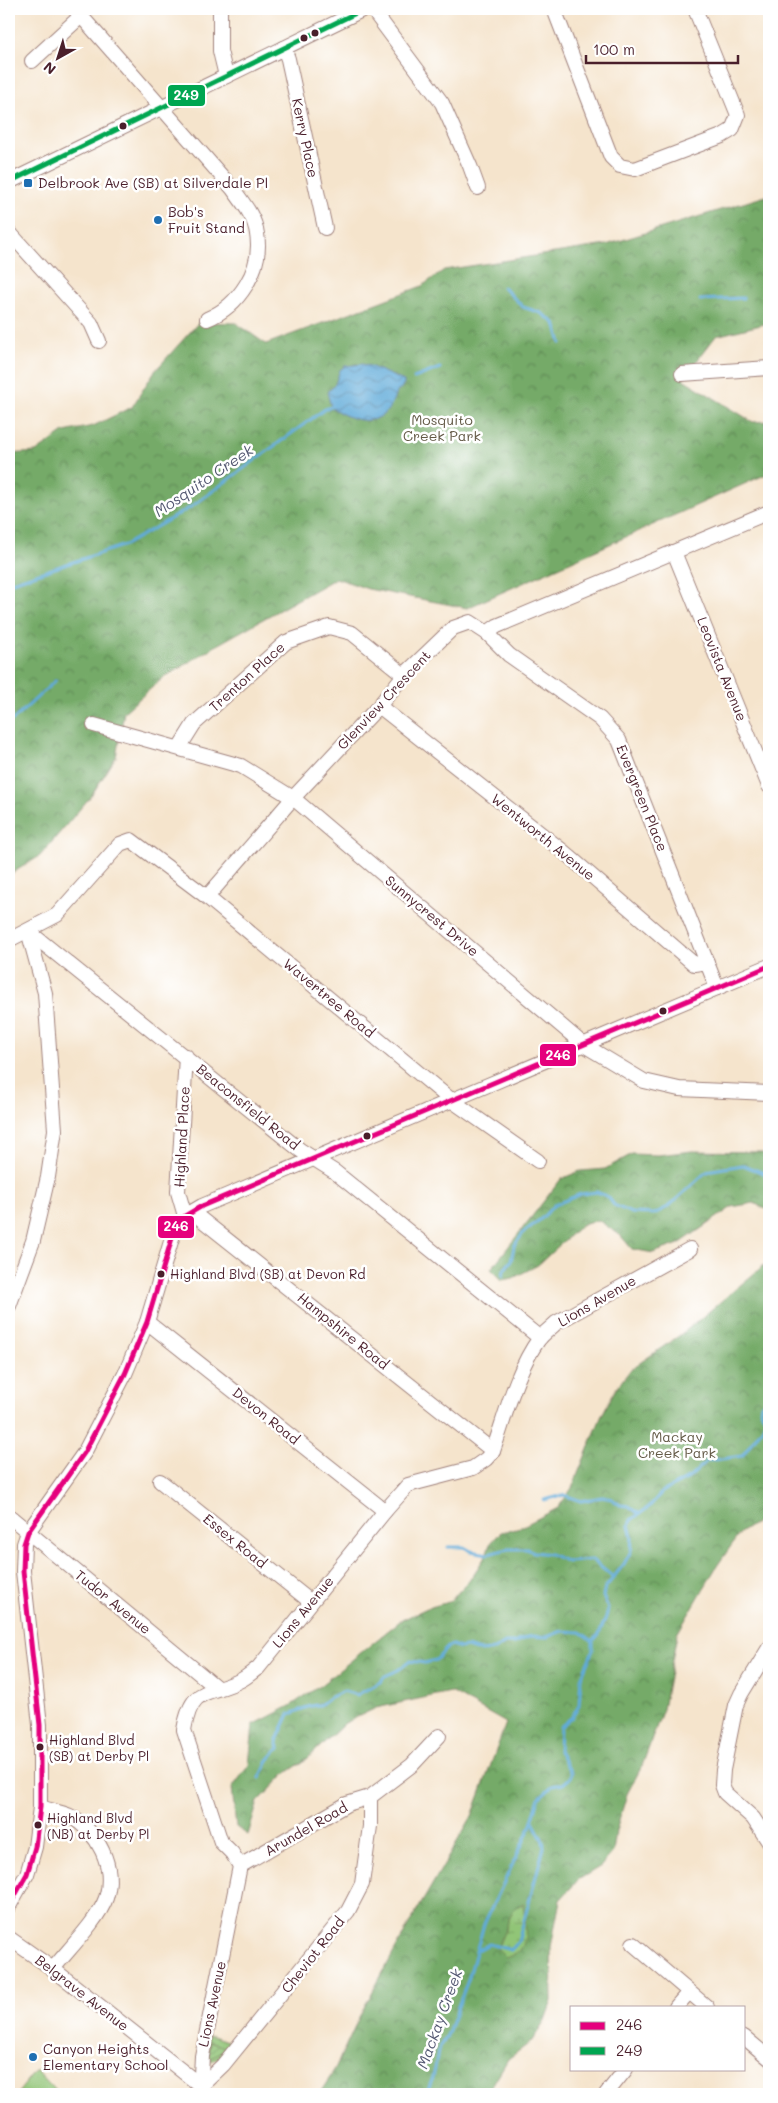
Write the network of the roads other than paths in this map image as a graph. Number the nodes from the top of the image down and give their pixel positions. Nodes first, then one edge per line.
1 (220, 9) edge
2 (364, 9) edge
3 (372, 9) edge
4 (554, 9) edge
5 (695, 9) edge
6 (78, 13) edge
7 (284, 48) junction
8 (32, 61) dead end
9 (226, 76) junction
10 (162, 108) junction
11 (9, 182) edge
12 (478, 188) dead end
13 (325, 228) dead end
14 (9, 232) edge
15 (207, 319) dead end
16 (99, 341) dead end
17 (769, 368) edge
18 (682, 374) dead end
19 (769, 512) edge
20 (674, 552) junction
21 (487, 633) junction
22 (404, 675) junction
23 (379, 706) junction
24 (94, 725) dead end
25 (179, 748) junction
26 (769, 786) edge
27 (293, 798) junction
28 (207, 897) junction
29 (28, 931) junction
30 (9, 940) edge
31 (707, 962) junction
32 (769, 966) edge
33 (717, 988) junction
34 (584, 1045) junction
35 (186, 1056) junction
36 (769, 1093) edge
37 (451, 1100) junction
38 (314, 1159) junction
39 (538, 1161) dead end
40 (189, 1214) junction
41 (690, 1248) dead end
42 (9, 1306) edge
43 (147, 1322) junction
44 (540, 1338) junction
45 (493, 1451) junction
46 (160, 1481) dead end
47 (385, 1511) junction
48 (9, 1516) edge
49 (28, 1532) junction
50 (311, 1602) junction
51 (769, 1648) edge
52 (217, 1688) junction
53 (439, 1736) dead end
54 (370, 1797) junction
55 (40, 1807) junction
56 (769, 1842) edge
57 (240, 1866) junction
58 (9, 1906) edge
59 (9, 1938) edge
60 (633, 1944) dead end
61 (53, 1969) junction
62 (688, 1992) junction
63 (677, 2006) edge
64 (706, 2006) edge
65 (746, 2040) edge
66 (769, 2058) edge
67 (625, 2070) edge
68 (200, 2090) edge
69 (606, 2094) edge

1 - 9 street
2 - 7 street
3 - 12 street
4 - 5 street
6 - 8 street
6 - 10 street
7 - 9 street
7 - 13 street, Kerry Place
9 - 10 street
10 - 11 street
10 - 15 street
14 - 16 street
17 - 18 street
19 - 20 street
20 - 21 street
20 - 26 street, Leovista Avenue
21 - 22 street, Glenview Crescent
21 - 31 street, Evergreen Place
22 - 23 street, Glenview Crescent
22 - 25 street, Trenton Place
23 - 27 street, Glenview Crescent
23 - 31 street, Wentworth Avenue
24 - 25 street, Sunnycrest Drive
25 - 27 street, Sunnycrest Drive
27 - 28 street, Glenview Crescent
27 - 34 street, Sunnycrest Drive
28 - 29 street, Wavertree Road
28 - 37 street, Wavertree Road
29 - 30 street
29 - 35 street, Beaconsfield Road
29 - 42 street
31 - 33 street, Evergreen Place
32 - 33 street
33 - 34 street
34 - 36 street, Sunnycrest Drive
34 - 37 street
35 - 38 street, Beaconsfield Road
35 - 40 street, Highland Place
37 - 38 street
37 - 39 street, Wavertree Road
38 - 40 street
38 - 44 street, Beaconsfield Road
40 - 43 street
40 - 45 street, Hampshire Road
41 - 44 street, Lions Avenue
43 - 47 street, Devon Road
43 - 49 street
44 - 45 street, Lions Avenue
45 - 47 street, Lions Avenue
46 - 50 street, Essex Road
47 - 50 street, Lions Avenue
48 - 49 street, Tudor Avenue
49 - 52 street, Tudor Avenue
49 - 55 street
50 - 52 street, Lions Avenue
51 - 56 street
52 - 57 street, Lions Avenue
53 - 54 street, Arundel Road
54 - 57 street, Arundel Road
54 - 68 street, Cheviot Road
55 - 58 street
55 - 61 street
57 - 68 street, Lions Avenue
59 - 61 street, Belgrave Avenue
60 - 62 street
61 - 68 street, Belgrave Avenue
62 - 63 street
62 - 64 street
65 - 66 street
67 - 69 street

